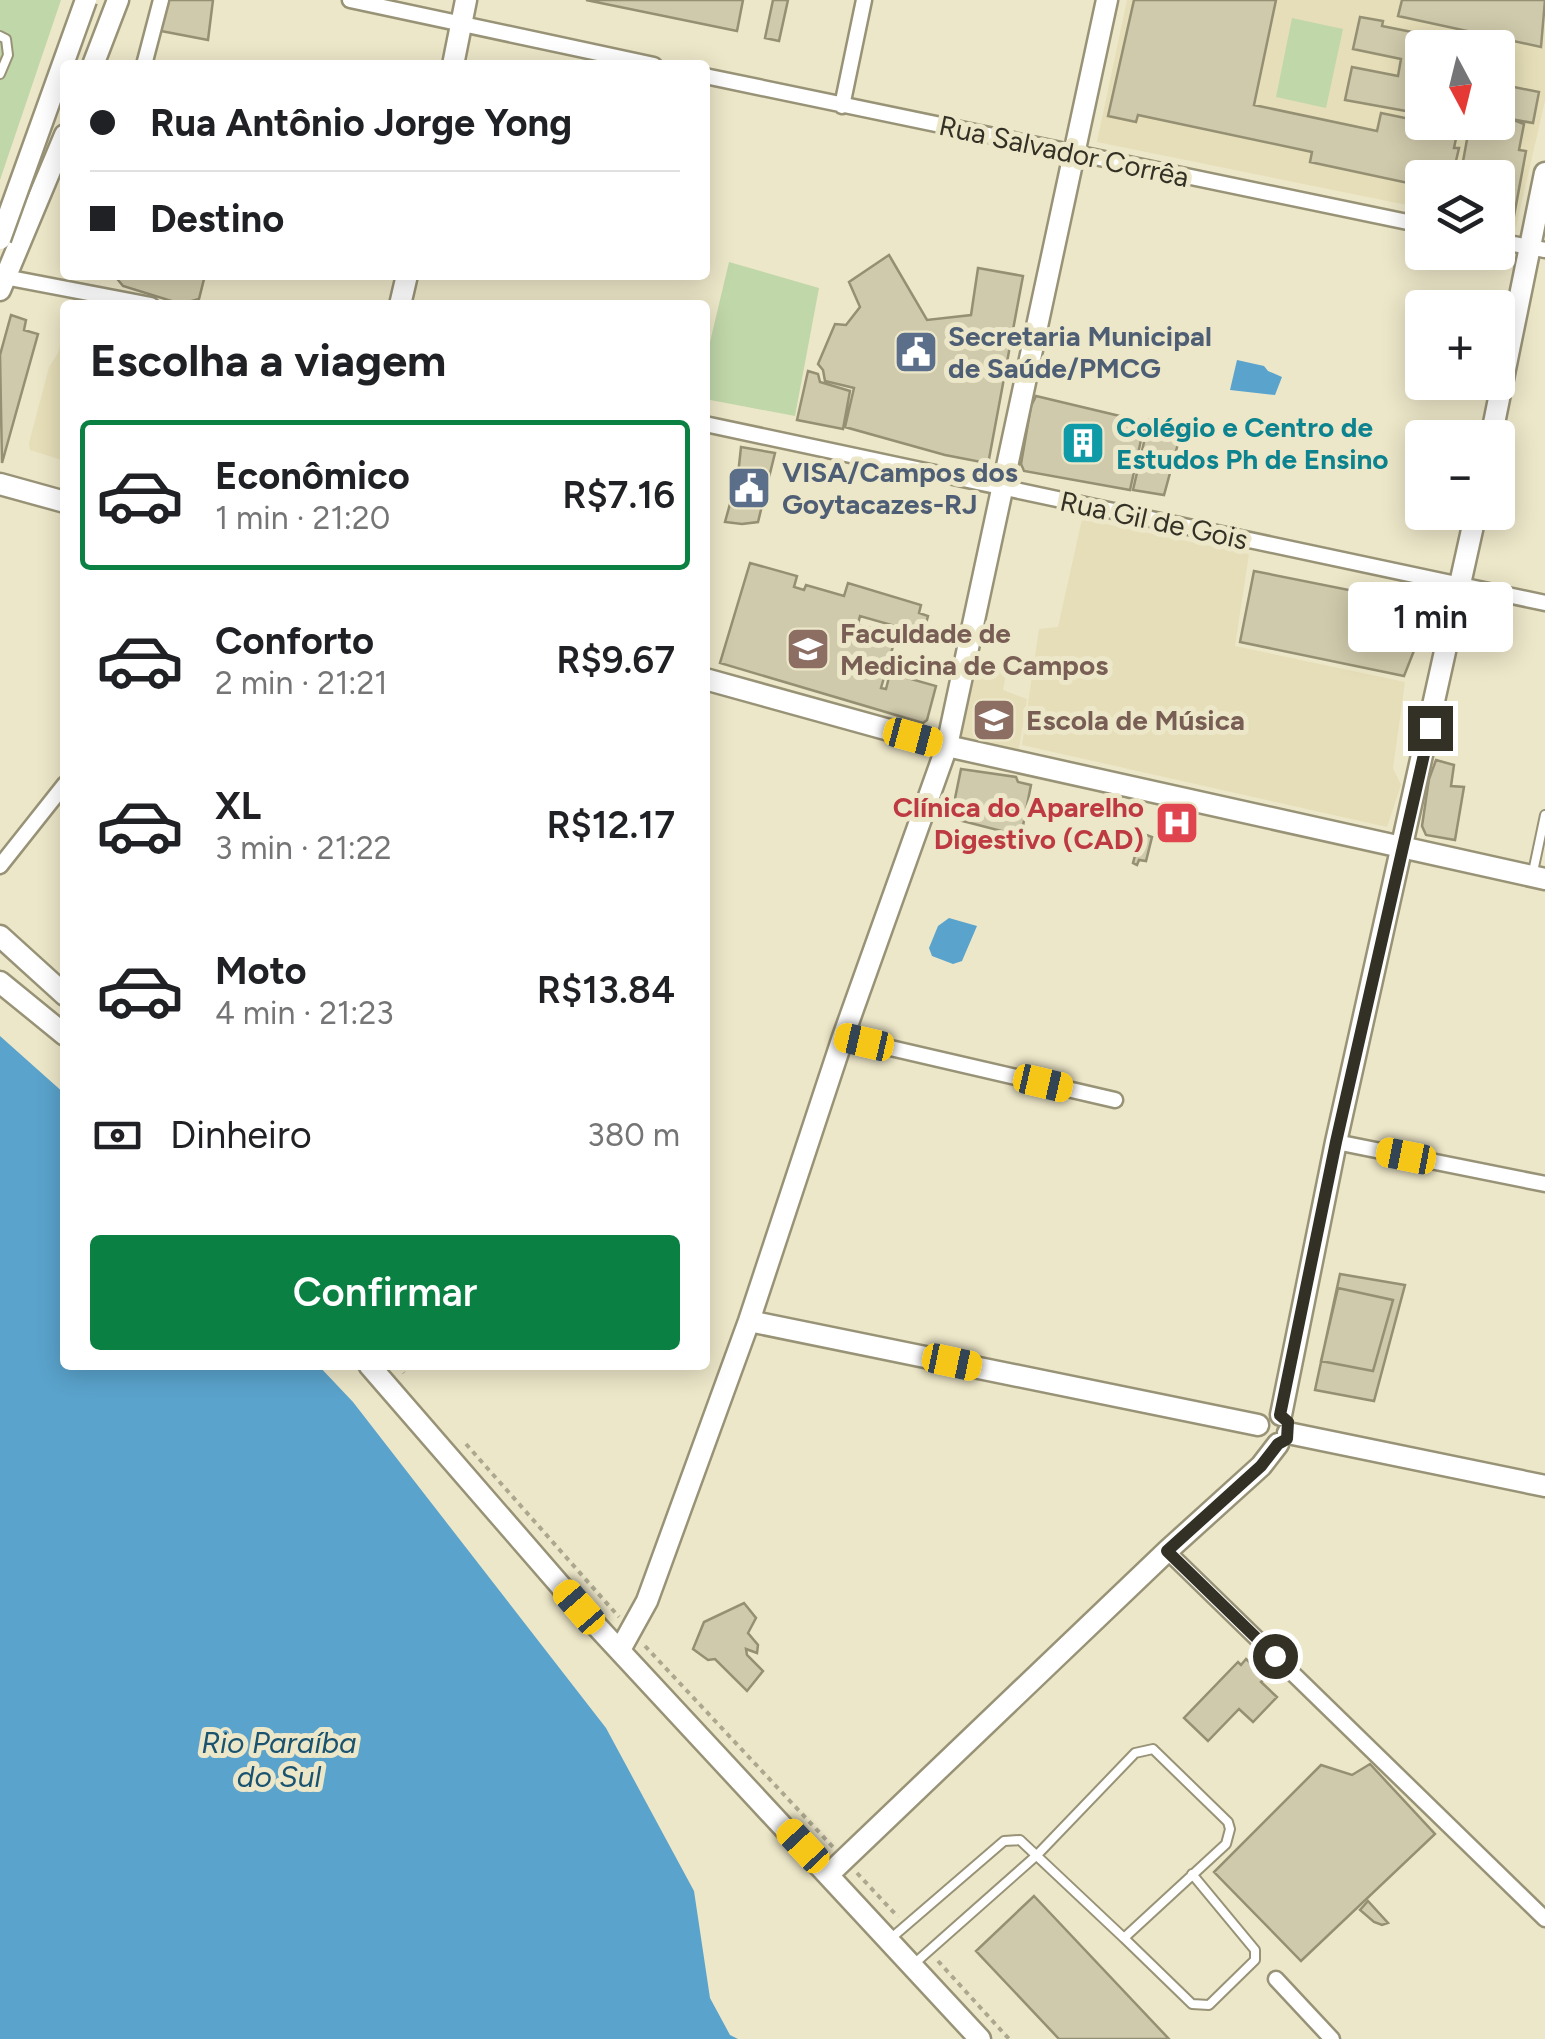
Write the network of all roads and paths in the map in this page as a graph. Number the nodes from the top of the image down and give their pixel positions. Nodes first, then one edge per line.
1 (86, 0) edge
2 (118, 0) edge
3 (161, 0) edge
4 (350, 0) edge
5 (466, 0) edge
6 (864, 0) edge
7 (1108, 0) edge
8 (461, 23) junction
9 (0, 36) edge
10 (64, 60) edge
11 (95, 60) edge
12 (145, 60) edge
13 (454, 60) edge
14 (631, 60) edge
15 (60, 72) edge
16 (0, 74) edge
17 (710, 77) edge
18 (842, 106) junction
19 (60, 147) edge
20 (1072, 153) junction
21 (1545, 173) edge
22 (38, 201) junction
23 (0, 207) edge
24 (1405, 222) edge
25 (0, 239) edge
26 (1537, 249) edge
27 (2, 281) edge
28 (74, 281) edge
29 (135, 300) edge
30 (1495, 420) edge
31 (710, 425) edge
32 (0, 484) edge
33 (1002, 488) junction
34 (60, 501) edge
35 (1473, 530) edge
36 (1462, 586) junction
37 (1545, 603) edge
38 (710, 680) edge
39 (947, 746) junction
40 (60, 790) edge
41 (1545, 815) edge
42 (1402, 848) junction
43 (0, 866) edge
44 (1539, 878) edge
45 (0, 936) edge
46 (0, 982) edge
47 (60, 990) edge
48 (60, 1031) edge
49 (843, 1037) junction
50 (1115, 1100) dead end
51 (1336, 1142) junction
52 (1545, 1184) edge
53 (749, 1321) junction
54 (373, 1370) edge
55 (401, 1370) edge
56 (410, 1380) dead end
57 (1282, 1431) junction
58 (461, 1440) dead end
59 (1545, 1486) edge
60 (1167, 1551) junction
61 (626, 1640) junction
62 (1037, 1854) junction
63 (837, 1867) junction
64 (1192, 1874) junction
65 (1545, 1919) edge
66 (906, 1926) junction
67 (1124, 1938) junction
68 (889, 1940) junction
69 (930, 1952) junction
70 (912, 1966) junction
71 (1276, 1979) dead end
72 (980, 2039) edge
73 (1008, 2039) edge
74 (1332, 2039) edge

1 - 10 main road, bridge
2 - 11 main road
3 - 12 street
4 - 8 street
5 - 8 main road
6 - 18 street
7 - 20 main road
8 - 13 main road
8 - 14 street
9 - 16 lane
15 - 25 main road, bridge
17 - 18 street, Rua Salvador Corrêa
18 - 20 street, Rua Salvador Corrêa
19 - 22 main road
20 - 24 street, Rua Salvador Corrêa
20 - 33 main road
21 - 26 main road
22 - 23 main road
22 - 27 main road
26 - 30 main road
27 - 28 street
28 - 29 street
31 - 33 street, Rua Gil de Gois
32 - 34 main road
33 - 36 street, Rua Gil de Gois
33 - 39 main road
35 - 36 main road
36 - 37 street, Rua Gil de Gois
36 - 42 main road
38 - 39 main road
39 - 42 main road
39 - 49 main road
40 - 43 street
41 - 44 lane
42 - 44 main road
42 - 51 main road
45 - 47 main road
46 - 48 main road
49 - 50 street
49 - 53 main road
51 - 52 street
51 - 57 main road
53 - 57 main road
53 - 61 main road
54 - 61 main road
55 - 56 path
57 - 59 main road
57 - 60 main road
58 - 61 path
60 - 63 main road
60 - 65 street
61 - 63 main road
61 - 63 path
62 - 64 lane
62 - 66 lane
62 - 67 lane
62 - 69 lane
63 - 66 path
63 - 68 main road
64 - 67 lane
64 - 67 lane
66 - 68 lane
68 - 70 main road
69 - 70 lane
69 - 73 path
70 - 72 main road
71 - 74 street

